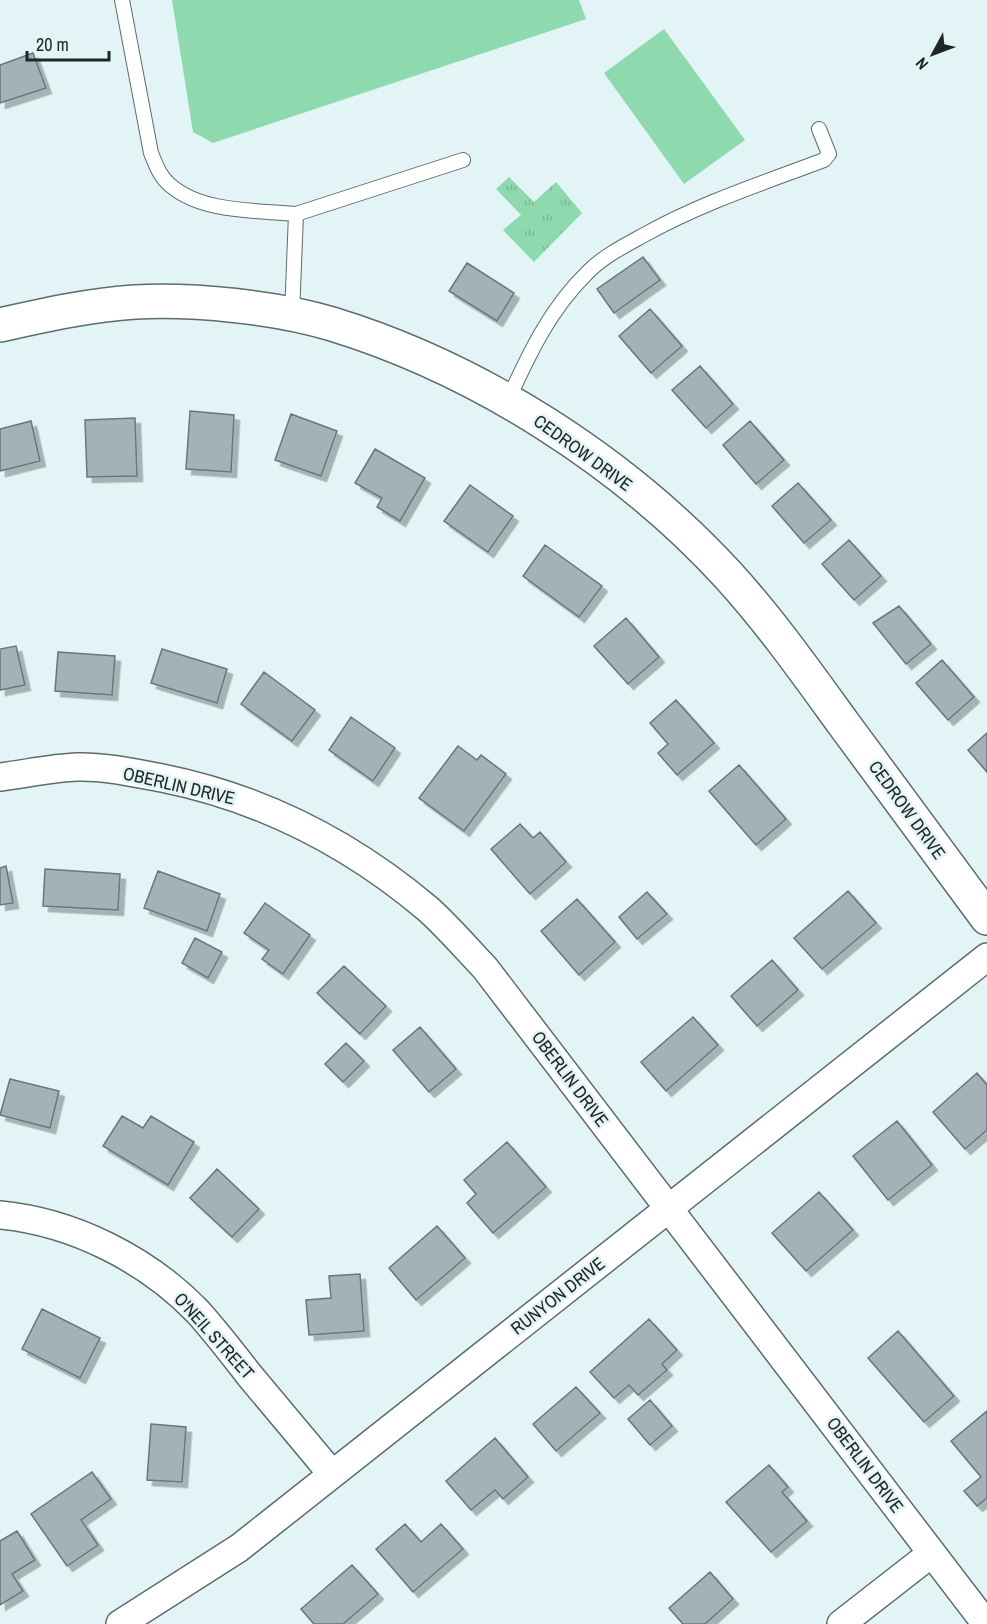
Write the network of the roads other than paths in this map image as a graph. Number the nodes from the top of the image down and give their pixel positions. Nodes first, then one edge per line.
1 (122, 0) edge
2 (819, 129) dead end
3 (464, 160) dead end
4 (296, 214) junction
5 (292, 315) junction
6 (0, 325) edge
7 (508, 400) junction
8 (0, 777) edge
9 (987, 918) edge
10 (987, 957) edge
11 (669, 1208) junction
12 (0, 1215) edge
13 (332, 1474) junction
14 (932, 1553) junction
15 (120, 1624) edge
16 (841, 1624) edge
17 (986, 1624) edge

1 - 4 lane
2 - 7 lane
3 - 4 lane
4 - 5 lane
5 - 6 street, CEDROW DRIVE
5 - 7 street, CEDROW DRIVE
7 - 9 street, CEDROW DRIVE
8 - 11 street, OBERLIN DRIVE
10 - 11 street, RUNYON DRIVE
11 - 13 street, RUNYON DRIVE
11 - 14 street, OBERLIN DRIVE
12 - 13 street, O'NEIL STREET
13 - 15 street, RUNYON DRIVE
14 - 16 street
14 - 17 street, OBERLIN DRIVE

